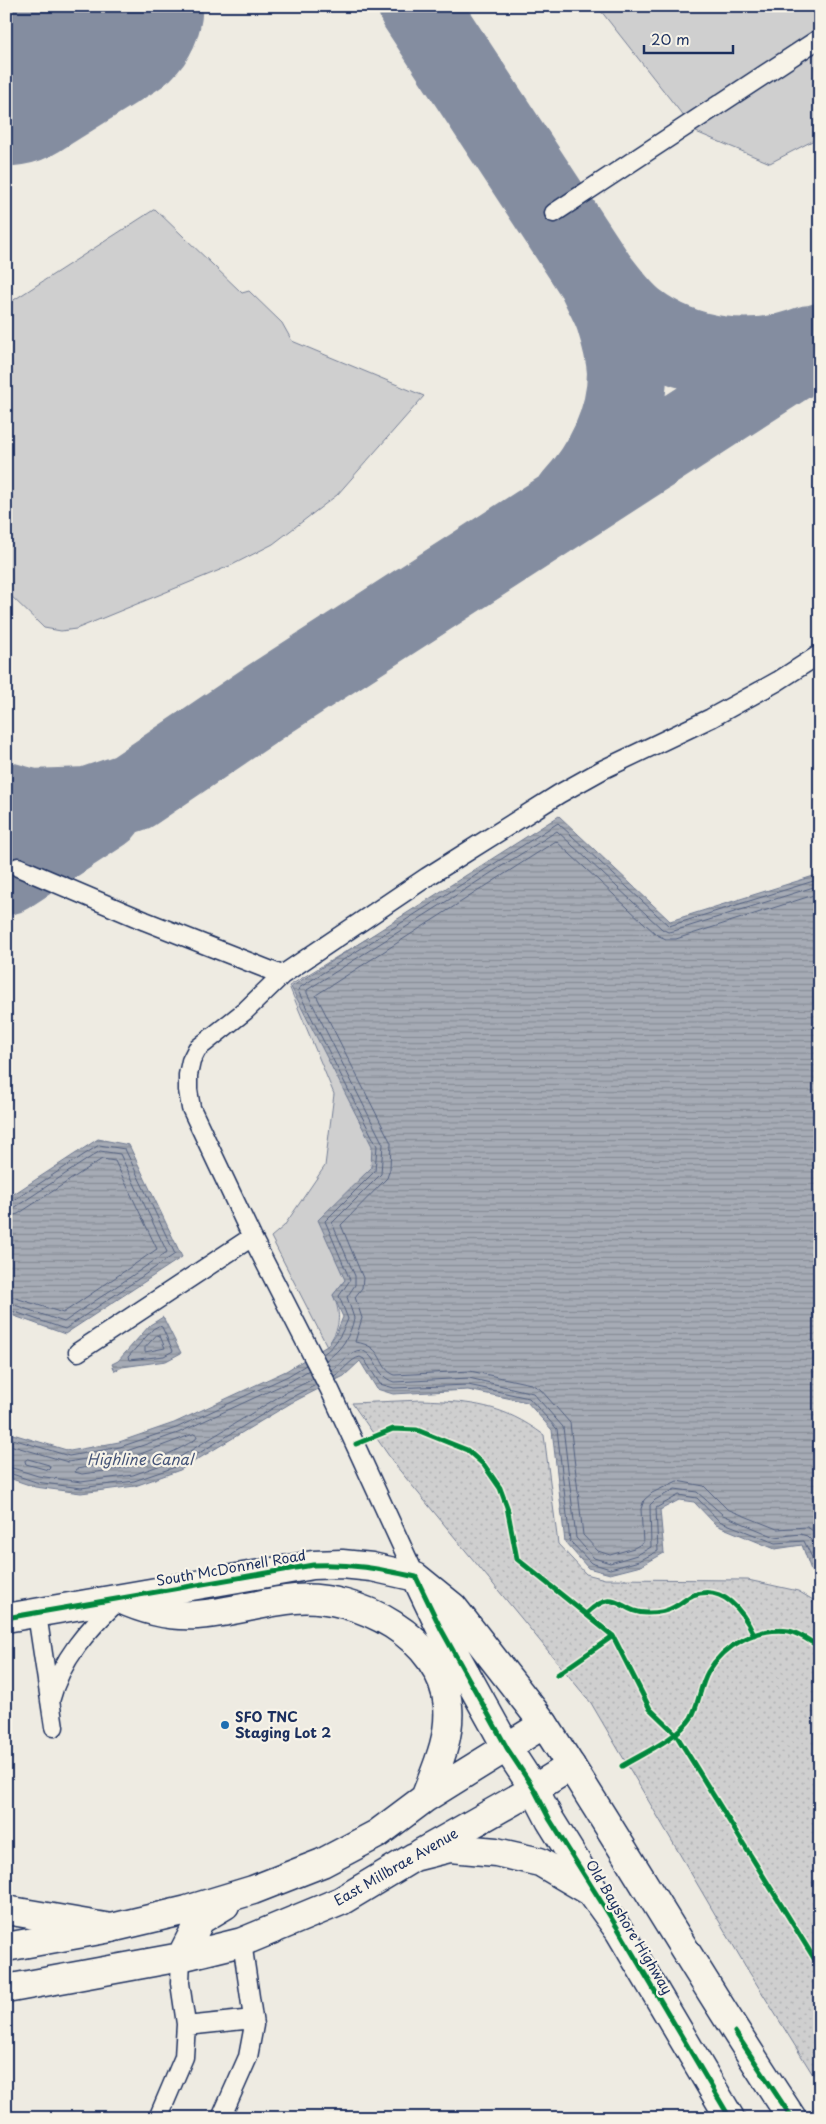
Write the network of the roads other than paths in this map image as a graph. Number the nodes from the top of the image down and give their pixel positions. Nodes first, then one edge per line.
1 (820, 38) edge
2 (554, 213) dead end
3 (820, 654) edge
4 (18, 867) dead end
5 (282, 975) junction
6 (252, 1236) junction
7 (78, 1352) dead end
8 (416, 1577) junction
9 (120, 1599) junction
10 (37, 1614) junction
11 (6, 1618) edge
12 (50, 1701) junction
13 (544, 1724) junction
14 (54, 1726) dead end
15 (507, 1748) junction
16 (571, 1766) junction
17 (534, 1789) junction
18 (425, 1798) junction
19 (414, 1857) junction
20 (253, 1890) junction
21 (6, 1910) edge
22 (111, 1928) junction
23 (620, 1932) junction
24 (242, 1942) junction
25 (6, 1947) edge
26 (181, 1957) junction
27 (6, 1989) edge
28 (253, 2019) junction
29 (186, 2026) junction
30 (158, 2118) edge
31 (221, 2118) edge
32 (730, 2118) edge
33 (792, 2118) edge

1 - 2 lane
3 - 5 lane
4 - 5 lane
5 - 6 lane
6 - 7 lane
6 - 8 lane
8 - 9 main road, South McDonnell Road
8 - 13 main road, South McDonnell Road
8 - 15 main road
9 - 10 main road, South McDonnell Road
9 - 12 lane
9 - 18 main road
10 - 11 main road, South McDonnell Road
10 - 12 lane
12 - 14 lane
13 - 15 main road
13 - 16 main road
15 - 17 main road, Old Bayshore Highway
15 - 18 main road
16 - 17 main road, East Millbrae Avenue
16 - 33 main road
17 - 19 main road, East Millbrae Avenue
17 - 23 main road, Old Bayshore Highway
18 - 20 main road
19 - 23 main road
19 - 24 main road, East Millbrae Avenue
20 - 22 main road
20 - 26 main road
21 - 22 main road
22 - 25 main road
23 - 32 main road, Old Bayshore Highway
24 - 26 main road, East Millbrae Avenue
24 - 28 lane
26 - 27 main road, East Millbrae Avenue
26 - 29 lane
28 - 29 lane
28 - 31 lane
29 - 30 lane

